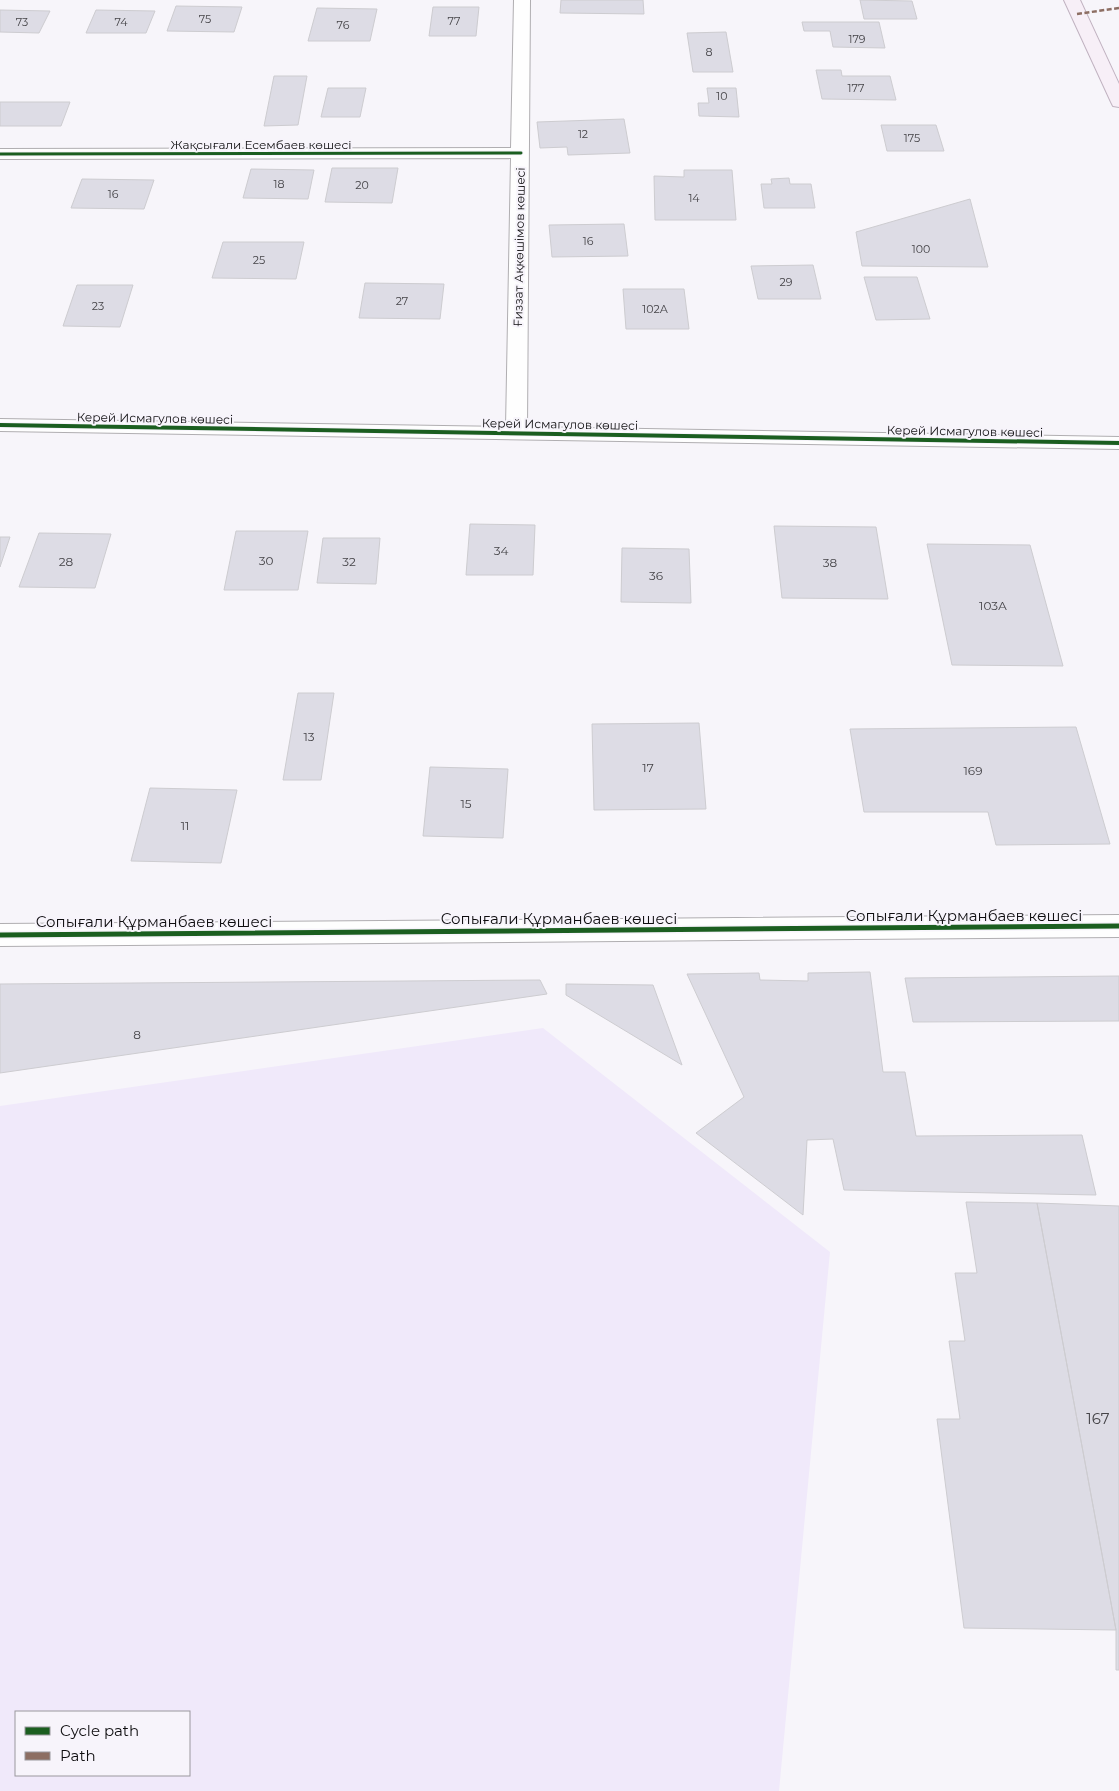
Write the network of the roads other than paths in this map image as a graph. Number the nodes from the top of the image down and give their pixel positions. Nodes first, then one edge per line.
1 (522, 0) edge
2 (1072, 0) edge
3 (1119, 102) edge
4 (521, 153) junction
5 (0, 154) edge
6 (0, 425) edge
7 (516, 434) junction
8 (1119, 443) edge
9 (1119, 926) edge
10 (0, 935) edge

1 - 4 street, Ғиззат Ақкөшімов көшесi
2 - 3 main road
4 - 5 street, Жақсығали Есембаев көшесi
4 - 7 street, Ғиззат Ақкөшімов көшесi
6 - 7 street, Керей Исмагулов көшесі
7 - 8 street, Керей Исмагулов көшесі
9 - 10 street, Сопығали Құрманбаев көшесі

